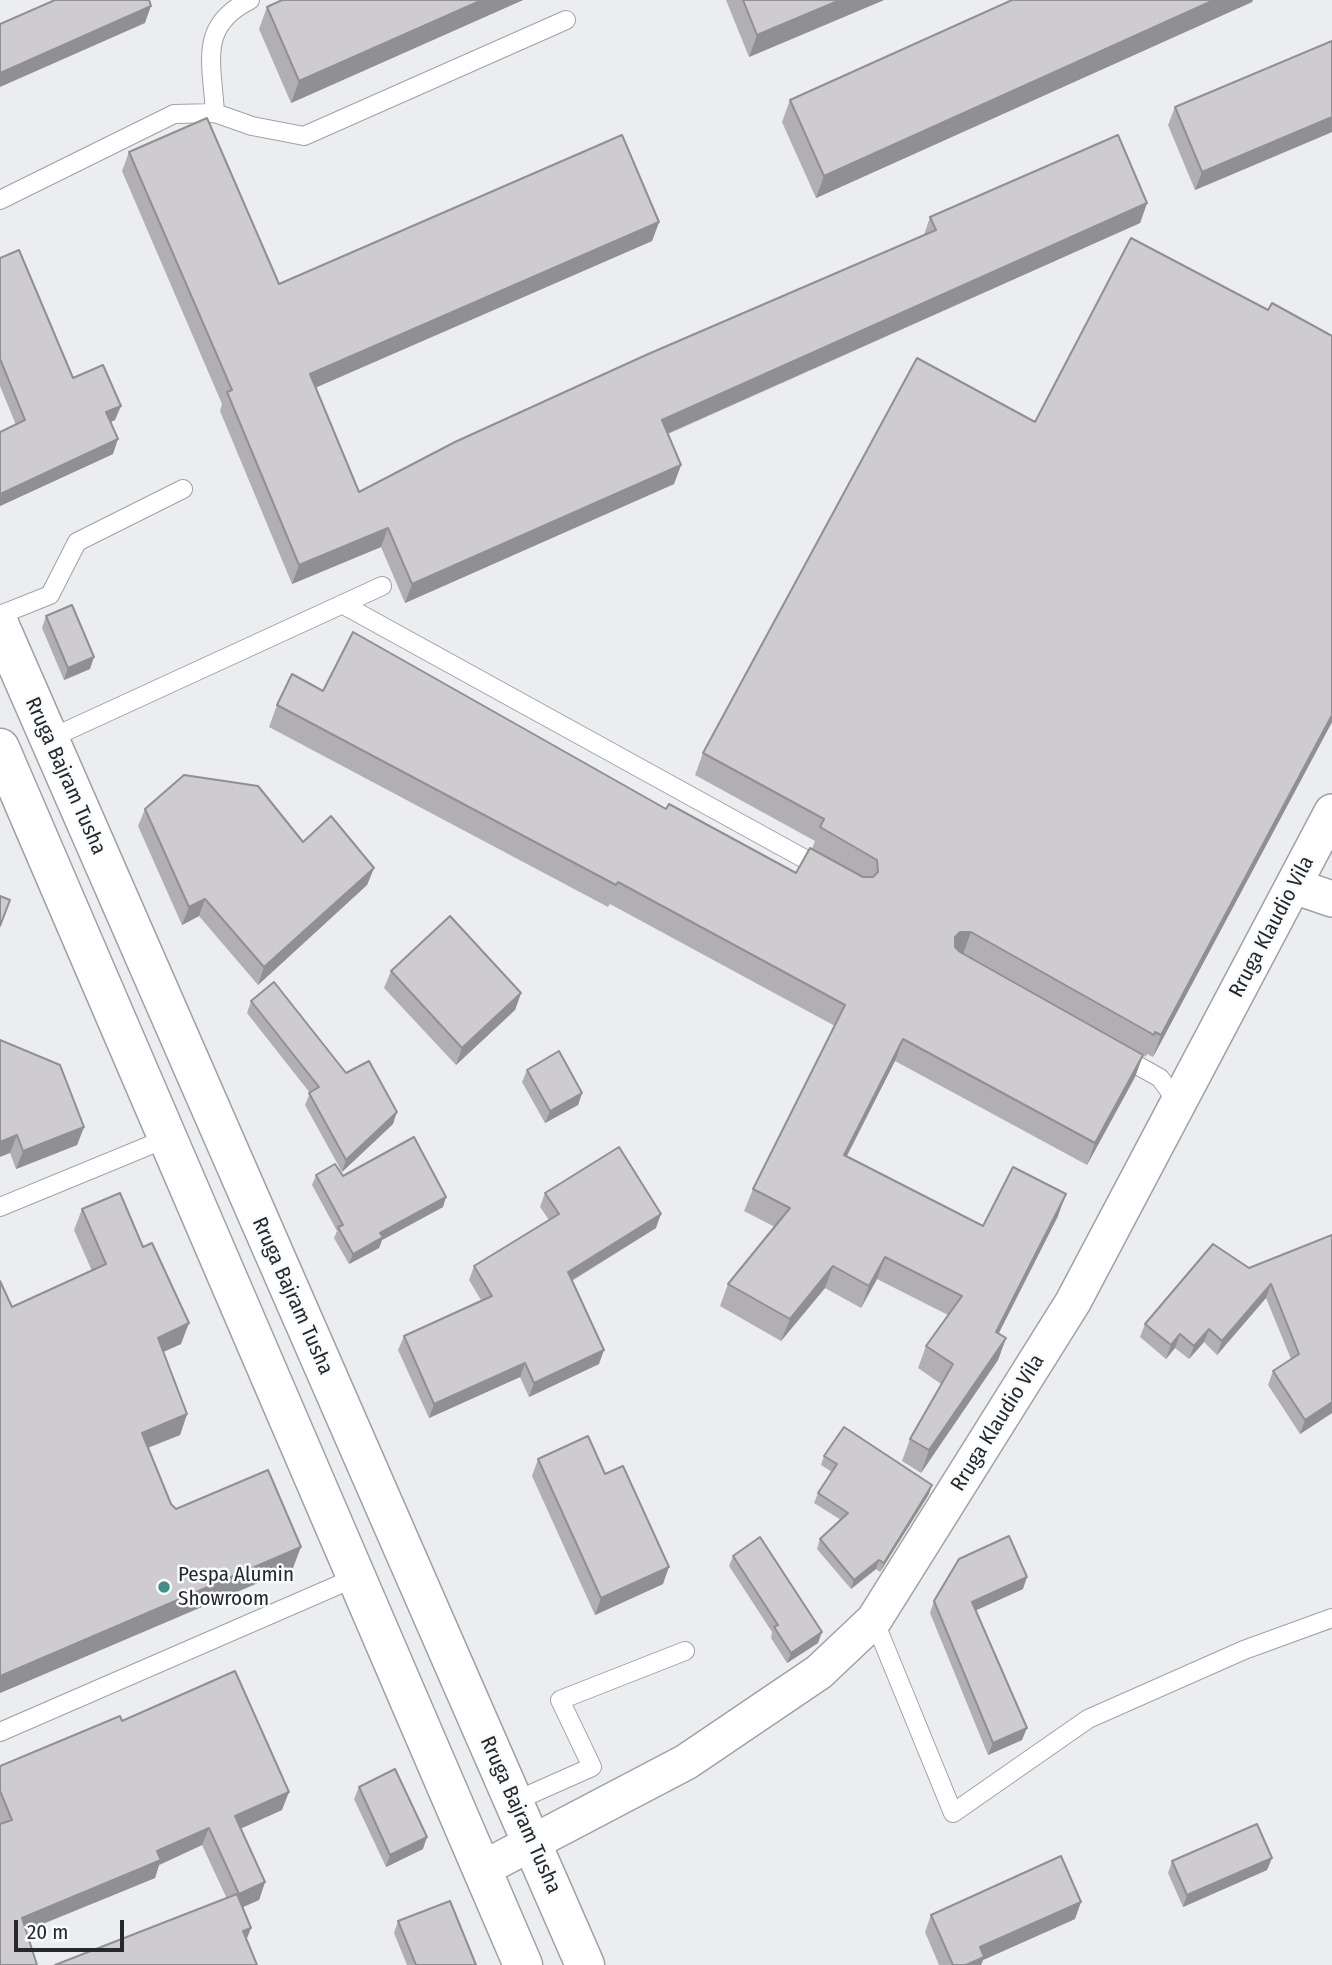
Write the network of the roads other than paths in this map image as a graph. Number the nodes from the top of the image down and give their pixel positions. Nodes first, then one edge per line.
1 (250, 0) edge
2 (566, 20) dead end
3 (215, 113) junction
4 (0, 200) edge
5 (183, 489) dead end
6 (382, 586) dead end
7 (342, 604) junction
8 (0, 615) edge
9 (0, 626) edge
10 (49, 739) junction
11 (0, 748) edge
12 (1332, 812) edge
13 (836, 876) edge
14 (1294, 886) junction
15 (1332, 899) edge
16 (1100, 1045) edge
17 (1178, 1102) junction
18 (170, 1137) junction
19 (0, 1207) edge
20 (359, 1576) junction
21 (1332, 1618) edge
22 (874, 1620) junction
23 (685, 1651) dead end
24 (0, 1732) edge
25 (513, 1802) junction
26 (534, 1843) junction
27 (484, 1868) junction
28 (523, 1965) edge
29 (585, 1965) edge

1 - 3 lane
2 - 3 lane
3 - 4 lane
5 - 8 lane
6 - 7 lane
7 - 10 lane
7 - 13 lane
9 - 10 main road, Rruga Bajram Tusha
10 - 25 main road, Rruga Bajram Tusha
11 - 18 main road
12 - 14 street, Rruga Klaudio Vila
14 - 15 street
14 - 17 street, Rruga Klaudio Vila
16 - 17 lane
17 - 22 street, Rruga Klaudio Vila
18 - 19 lane
18 - 20 main road
20 - 24 lane
20 - 27 main road
21 - 22 lane
22 - 26 street, Rruga Klaudio Vila
23 - 25 lane
25 - 26 main road, Rruga Bajram Tusha
26 - 27 street, Rruga Klaudio Vila
26 - 29 main road, Rruga Bajram Tusha
27 - 28 main road

